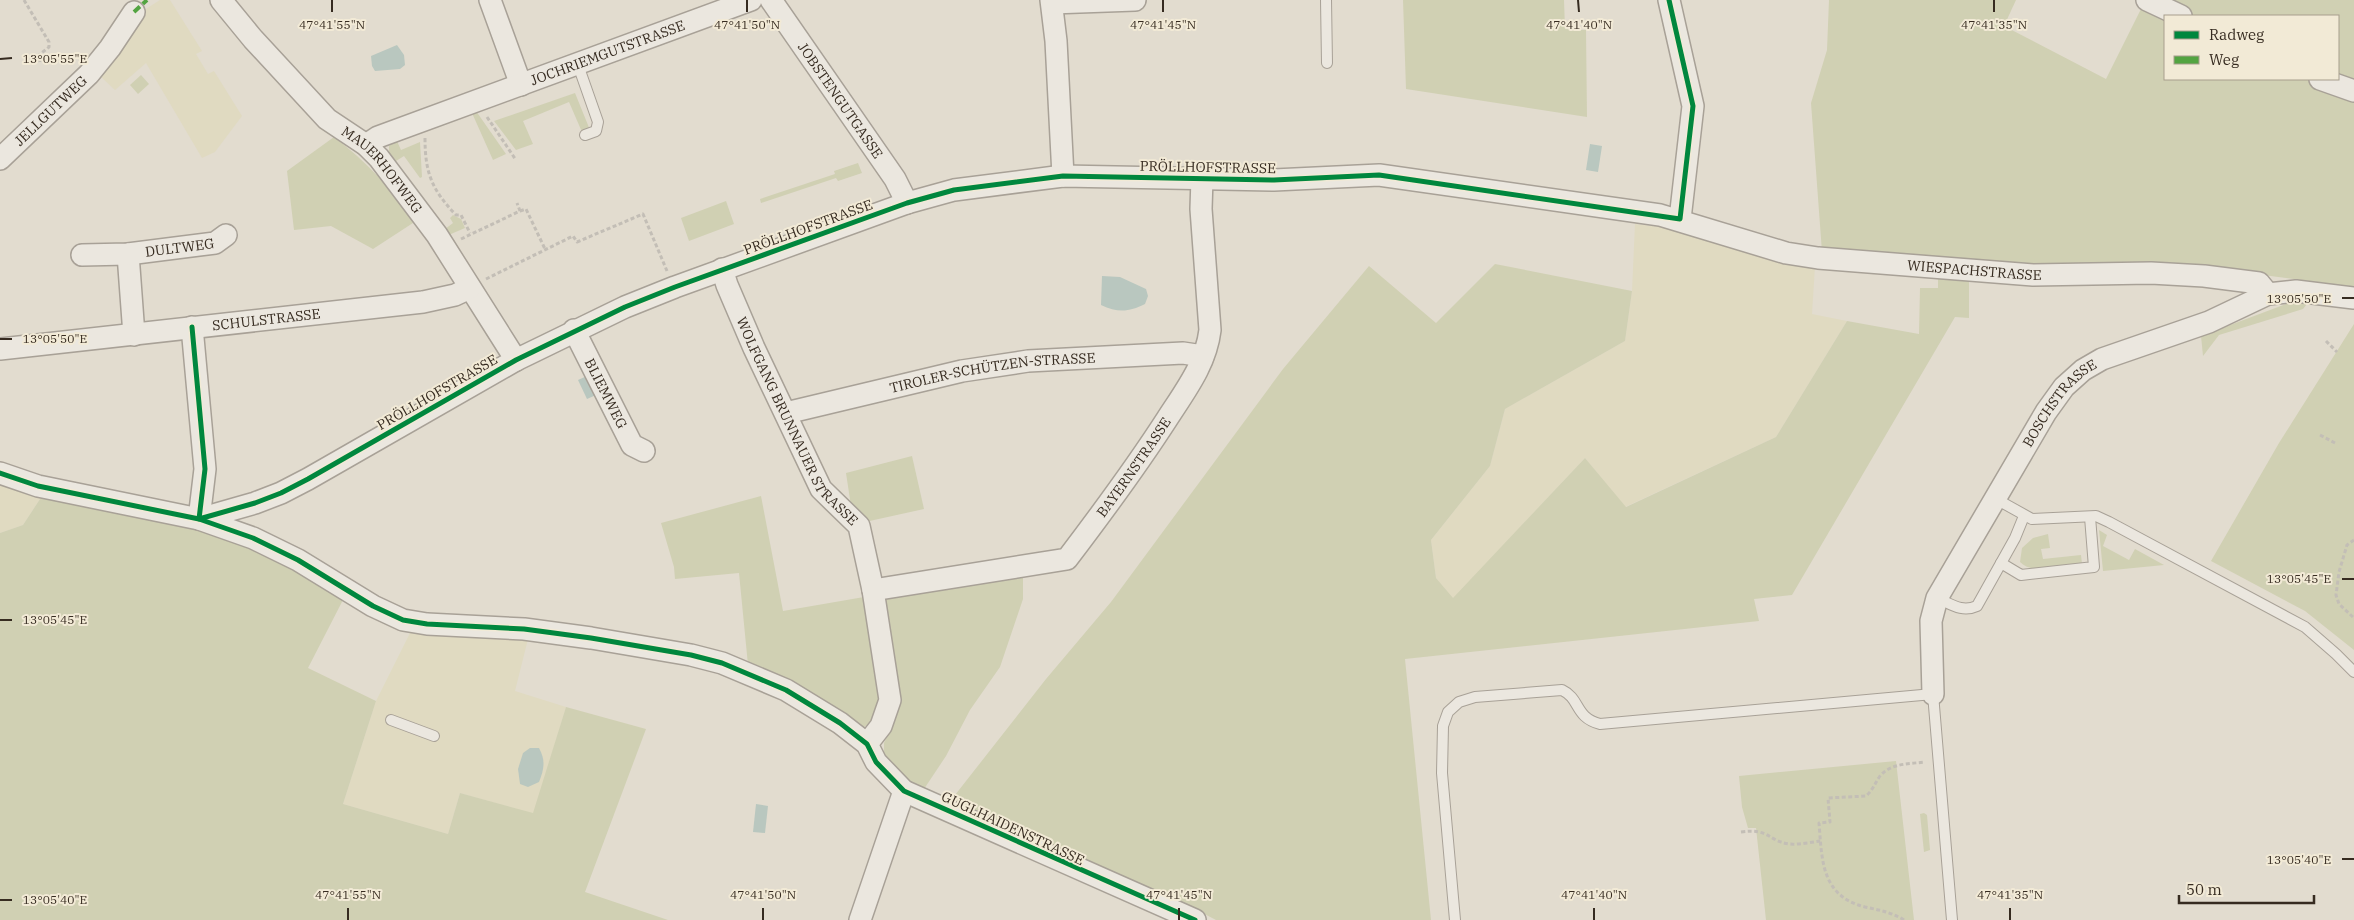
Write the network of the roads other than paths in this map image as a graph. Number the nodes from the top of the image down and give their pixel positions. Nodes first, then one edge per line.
1 (221, 0) edge
2 (490, 0) edge
3 (751, 0) edge
4 (771, 0) edge
5 (1135, 0) edge
6 (1326, 0) edge
7 (1669, 0) edge
8 (2147, 0) edge
9 (1052, 1) edge
10 (134, 12) dead end
11 (2178, 15) edge
12 (1327, 63) dead end
13 (578, 65) junction
14 (2323, 80) edge
15 (521, 85) junction
16 (2354, 91) edge
17 (584, 135) dead end
18 (366, 145) junction
19 (0, 159) edge
20 (1063, 176) junction
21 (1202, 178) junction
22 (907, 203) junction
23 (1680, 219) junction
24 (226, 234) dead end
25 (128, 254) junction
26 (82, 255) dead end
27 (722, 270) junction
28 (470, 288) junction
29 (2268, 294) junction
30 (2354, 298) edge
31 (192, 327) junction
32 (574, 330) junction
33 (134, 335) junction
34 (0, 349) edge
35 (1203, 356) junction
36 (516, 360) junction
37 (786, 413) junction
38 (644, 451) dead end
39 (0, 473) edge
40 (1994, 498) junction
41 (2024, 516) junction
42 (2090, 517) junction
43 (199, 519) junction
44 (2001, 563) junction
45 (872, 590) junction
46 (1937, 598) junction
47 (2354, 672) edge
48 (1933, 694) junction
49 (391, 720) dead end
50 (434, 736) dead end
51 (867, 744) junction
52 (904, 791) junction
53 (860, 920) edge
54 (1195, 920) edge
55 (1455, 920) edge
56 (1952, 920) edge

1 - 18 street, MAUERHOFWEG
2 - 15 street, JOCHRIEMGUTSTRASSE
3 - 13 street, JOCHRIEMGUTSTRASSE
4 - 22 street, JOBSTENGUTGASSE
5 - 9 street
6 - 12 lane
7 - 23 street
8 - 11 street
9 - 20 street
10 - 19 street, JELLGUTWEG
13 - 15 street, JOCHRIEMGUTSTRASSE
13 - 17 lane
14 - 16 street
15 - 18 street, JOCHRIEMGUTSTRASSE
18 - 28 street, MAUERHOFWEG
20 - 21 street, PRÖLLHOFSTRASSE
20 - 22 street, PRÖLLHOFSTRASSE
21 - 23 street, PRÖLLHOFSTRASSE
21 - 35 street, BAYERNSTRASSE
22 - 27 street, PRÖLLHOFSTRASSE
23 - 29 street, WIESPACHSTRASSE
24 - 25 street, DULTWEG
25 - 26 street, DULTWEG
25 - 33 street, DULTWEG
27 - 32 street, PRÖLLHOFSTRASSE
27 - 37 street, WOLFGANG BRUNNAUER STRASSE
28 - 31 street, SCHULSTRASSE
28 - 36 street, MAUERHOFWEG
29 - 30 street, BOSCHSTRASSE
29 - 40 street, BOSCHSTRASSE
31 - 33 street, SCHULSTRASSE
31 - 43 street
32 - 36 street, PRÖLLHOFSTRASSE
32 - 38 street, BLIEMWEG
33 - 34 street, SCHULSTRASSE
35 - 37 street, TIROLER-SCHÜTZEN-STRASSE
35 - 45 street, BAYERNSTRASSE
36 - 43 street, PRÖLLHOFSTRASSE
37 - 45 street, WOLFGANG BRUNNAUER STRASSE
39 - 43 street, PRÖLLHOFSTRASSE
40 - 41 lane
40 - 46 street, BOSCHSTRASSE
41 - 42 lane
41 - 44 lane
42 - 44 lane
42 - 47 lane
43 - 51 street, GUGLHAIDENSTRASSE
44 - 46 lane
45 - 51 street, WOLFGANG BRUNNAUER STRASSE
46 - 48 street, BOSCHSTRASSE
48 - 55 lane
48 - 56 lane
49 - 50 lane
51 - 52 street, GUGLHAIDENSTRASSE
52 - 53 street
52 - 54 street, GUGLHAIDENSTRASSE

